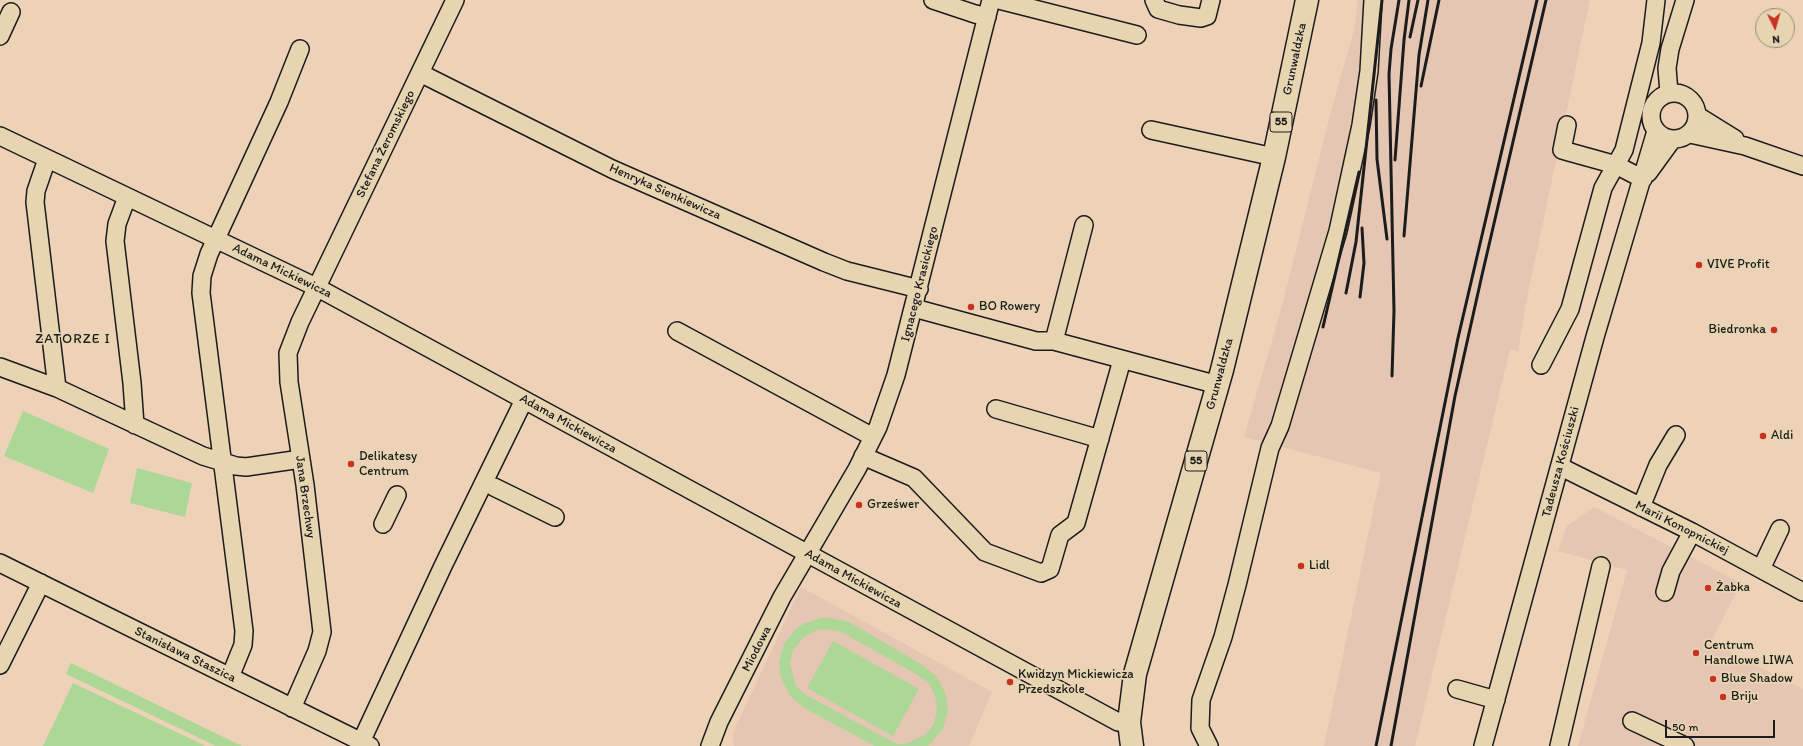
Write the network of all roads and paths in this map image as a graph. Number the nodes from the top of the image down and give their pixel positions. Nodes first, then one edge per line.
1 (455, 0) edge
2 (933, 0) edge
3 (991, 0) edge
4 (999, 0) edge
5 (1154, 0) edge
6 (1210, 0) edge
7 (1308, 0) edge
8 (1374, 0) edge
9 (1656, 0) edge
10 (1685, 0) edge
11 (11, 12) dead end
12 (987, 17) junction
13 (1137, 35) dead end
14 (0, 36) edge
15 (1651, 43) junction
16 (300, 49) dead end
17 (1670, 49) junction
18 (420, 73) junction
19 (1669, 93) junction
20 (1698, 116) junction
21 (1567, 125) dead end
22 (1151, 130) dead end
23 (1656, 131) junction
24 (1690, 134) junction
25 (0, 136) edge
26 (1672, 140) junction
27 (1745, 146) junction
28 (1274, 156) junction
29 (47, 159) junction
30 (1616, 165) junction
31 (1803, 166) edge
32 (1643, 179) junction
33 (127, 197) junction
34 (1084, 225) dead end
35 (216, 238) junction
36 (318, 288) junction
37 (919, 289) junction
38 (914, 308) junction
39 (677, 331) dead end
40 (1054, 341) junction
41 (1122, 360) junction
42 (1541, 365) dead end
43 (0, 367) edge
44 (1218, 386) junction
45 (57, 388) junction
46 (524, 400) junction
47 (996, 409) dead end
48 (135, 425) junction
49 (1676, 435) dead end
50 (873, 437) junction
51 (1100, 439) junction
52 (863, 456) junction
53 (301, 459) junction
54 (223, 462) junction
55 (1561, 467) junction
56 (494, 487) dead end
57 (397, 495) dead end
58 (1640, 507) junction
59 (555, 517) dead end
60 (383, 524) dead end
61 (1780, 529) dead end
62 (1692, 532) junction
63 (808, 553) junction
64 (0, 563) edge
65 (1601, 566) dead end
66 (1761, 569) junction
67 (41, 583) junction
68 (1665, 592) dead end
69 (1803, 592) edge
70 (0, 666) edge
71 (230, 677) junction
72 (1457, 689) dead end
73 (1496, 700) junction
74 (292, 708) junction
75 (1632, 721) dead end
76 (1129, 722) junction
77 (366, 744) edge
78 (710, 746) edge
79 (1132, 746) edge
80 (1209, 746) edge
81 (1483, 746) edge
82 (1559, 746) edge
83 (1685, 746) edge

1 - 18 street, Stefana Żeromskiego
2 - 12 street
3 - 12 street, Ignacego Krasickiego
4 - 13 street
5 - 6 street
7 - 28 main road, Grunwaldzka / 55
8 - 80 street
9 - 15 street
10 - 17 street
11 - 14 street
12 - 37 street, Ignacego Krasickiego
15 - 17 street
15 - 30 street
16 - 35 street
17 - 19 street
18 - 36 street, Stefana Żeromskiego
18 - 37 street, Henryka Sienkiewicza
19 - 20 street
19 - 23 street
20 - 24 street
20 - 27 street
21 - 30 street
22 - 28 street
23 - 26 street
23 - 32 street, Tadeusza Kościuszki
24 - 26 street
24 - 27 street
25 - 29 street, Adama Mickiewicza
26 - 32 street, Tadeusza Kościuszki
27 - 31 street
28 - 44 main road, Grunwaldzka / 55
29 - 33 street, Adama Mickiewicza
29 - 45 street
30 - 32 street
30 - 42 street
32 - 55 street, Tadeusza Kościuszki
33 - 35 street, Adama Mickiewicza
33 - 48 street
34 - 40 street
35 - 36 street, Adama Mickiewicza
35 - 54 street
36 - 46 street, Adama Mickiewicza
36 - 53 street, Jana Brzechwy
37 - 38 street, Ignacego Krasickiego
38 - 40 street
38 - 50 street, Ignacego Krasickiego
39 - 50 street
40 - 41 street
41 - 44 street
41 - 51 street
43 - 45 street
44 - 76 main road, Grunwaldzka / 55
45 - 48 street
46 - 63 street, Adama Mickiewicza
46 - 77 street
47 - 51 street
48 - 54 street
49 - 58 street
50 - 52 street, Ignacego Krasickiego
51 - 52 street
52 - 63 street, Ignacego Krasickiego
53 - 54 street
53 - 74 street, Jana Brzechwy
54 - 71 street
55 - 58 street, Marii Konopnickiej
55 - 73 street, Tadeusza Kościuszki
56 - 59 street
57 - 60 street
58 - 62 street, Marii Konopnickiej
61 - 66 street
62 - 66 street, Marii Konopnickiej
62 - 68 street
63 - 76 street, Adama Mickiewicza
63 - 78 street, Miodowa
64 - 67 street, Stanisława Staszica
65 - 82 street
66 - 69 street, Marii Konopnickiej
67 - 70 street
67 - 71 street, Stanisława Staszica
71 - 74 street, Stanisława Staszica
72 - 73 street
73 - 81 street, Tadeusza Kościuszki
74 - 77 street, Stanisława Staszica
75 - 83 street
76 - 79 main road, Grunwaldzka / 55

